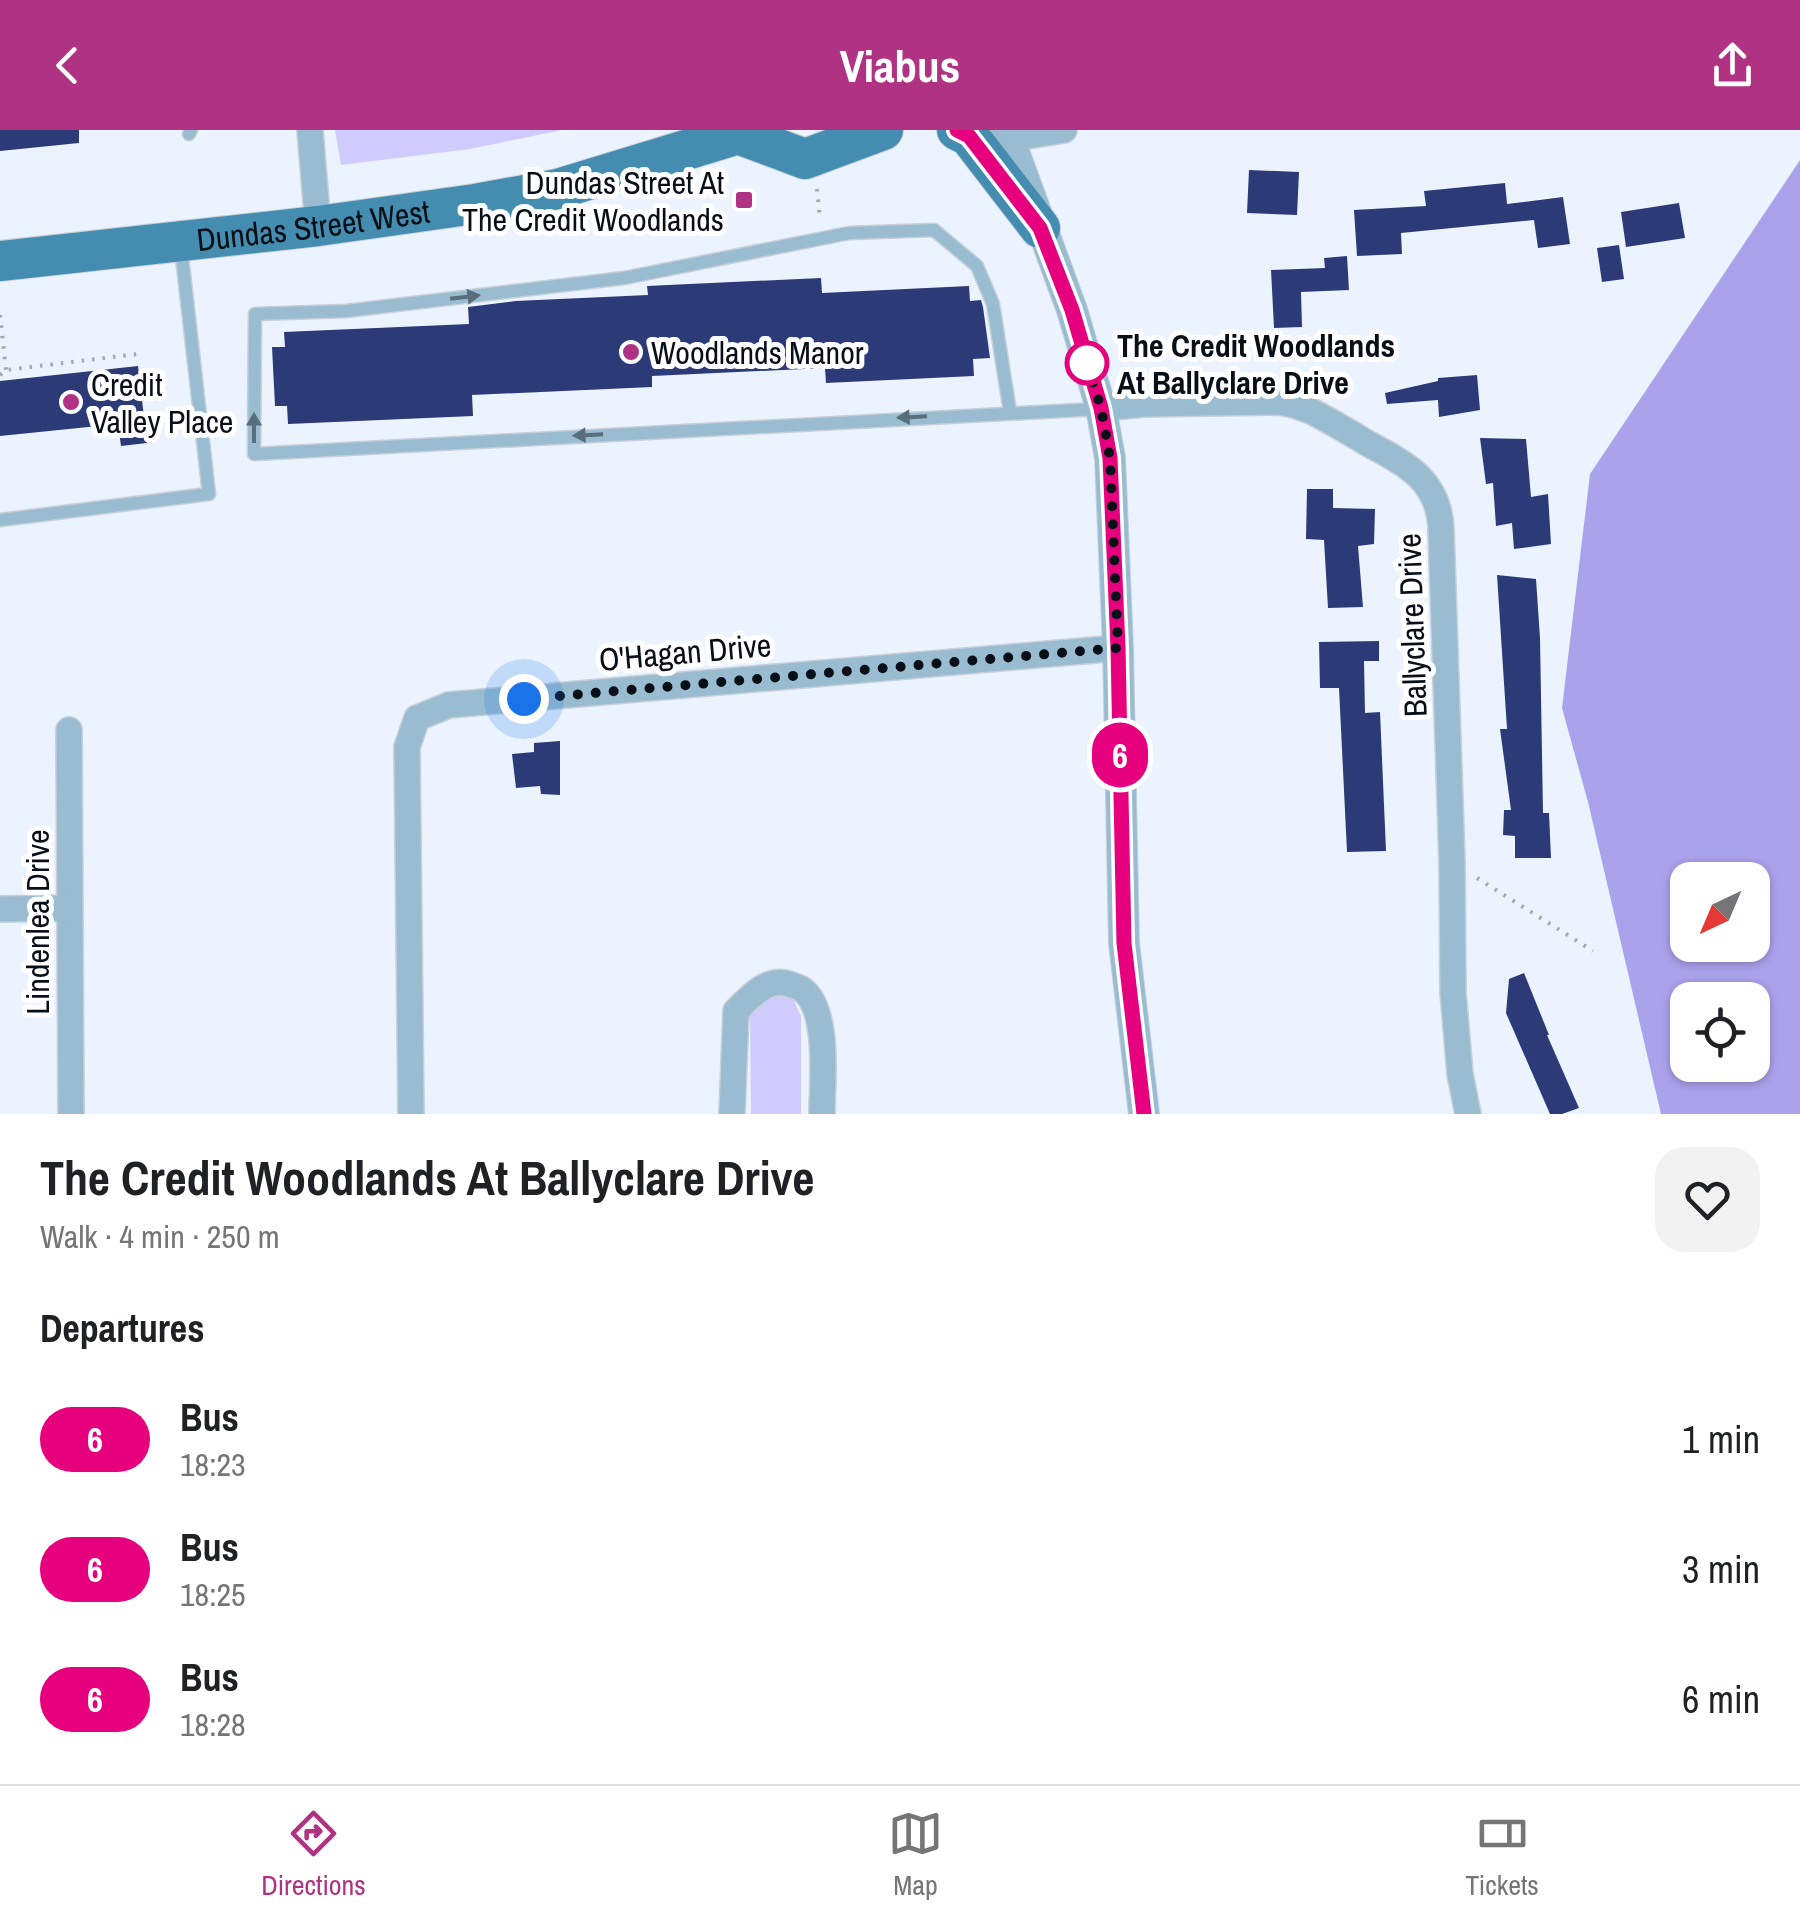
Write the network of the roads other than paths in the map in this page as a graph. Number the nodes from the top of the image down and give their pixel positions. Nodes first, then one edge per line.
1 (310, 130) edge
2 (828, 130) edge
3 (883, 130) edge
4 (957, 130) edge
5 (1064, 130) edge
6 (739, 132) edge
7 (1007, 134) edge
8 (776, 149) junction
9 (318, 226) junction
10 (1040, 228) junction
11 (180, 241) junction
12 (0, 262) edge
13 (1101, 408) junction
14 (1010, 412) junction
15 (0, 520) edge
16 (1118, 648) junction
17 (69, 730) dead end
18 (70, 908) junction
19 (0, 909) edge
20 (71, 1114) edge
21 (411, 1114) edge
22 (732, 1114) edge
23 (822, 1114) edge
24 (1144, 1114) edge
25 (1468, 1114) edge

1 - 9 street
2 - 8 main road
3 - 8 main road, Dundas Street West
4 - 10 main road
5 - 7 street
6 - 8 main road, Dundas Street West
6 - 9 main road, Dundas Street West
7 - 10 street
9 - 11 main road, Dundas Street West
10 - 13 street
11 - 12 main road, Dundas Street West
11 - 15 lane
13 - 14 lane
13 - 16 street
13 - 25 street, Ballyclare Drive
14 -> 14 lane
16 - 21 street, O'Hagan Drive
16 - 24 street
17 - 18 street, Lindenlea Drive
18 - 19 street
18 - 20 street, Lindenlea Drive
22 - 23 street

